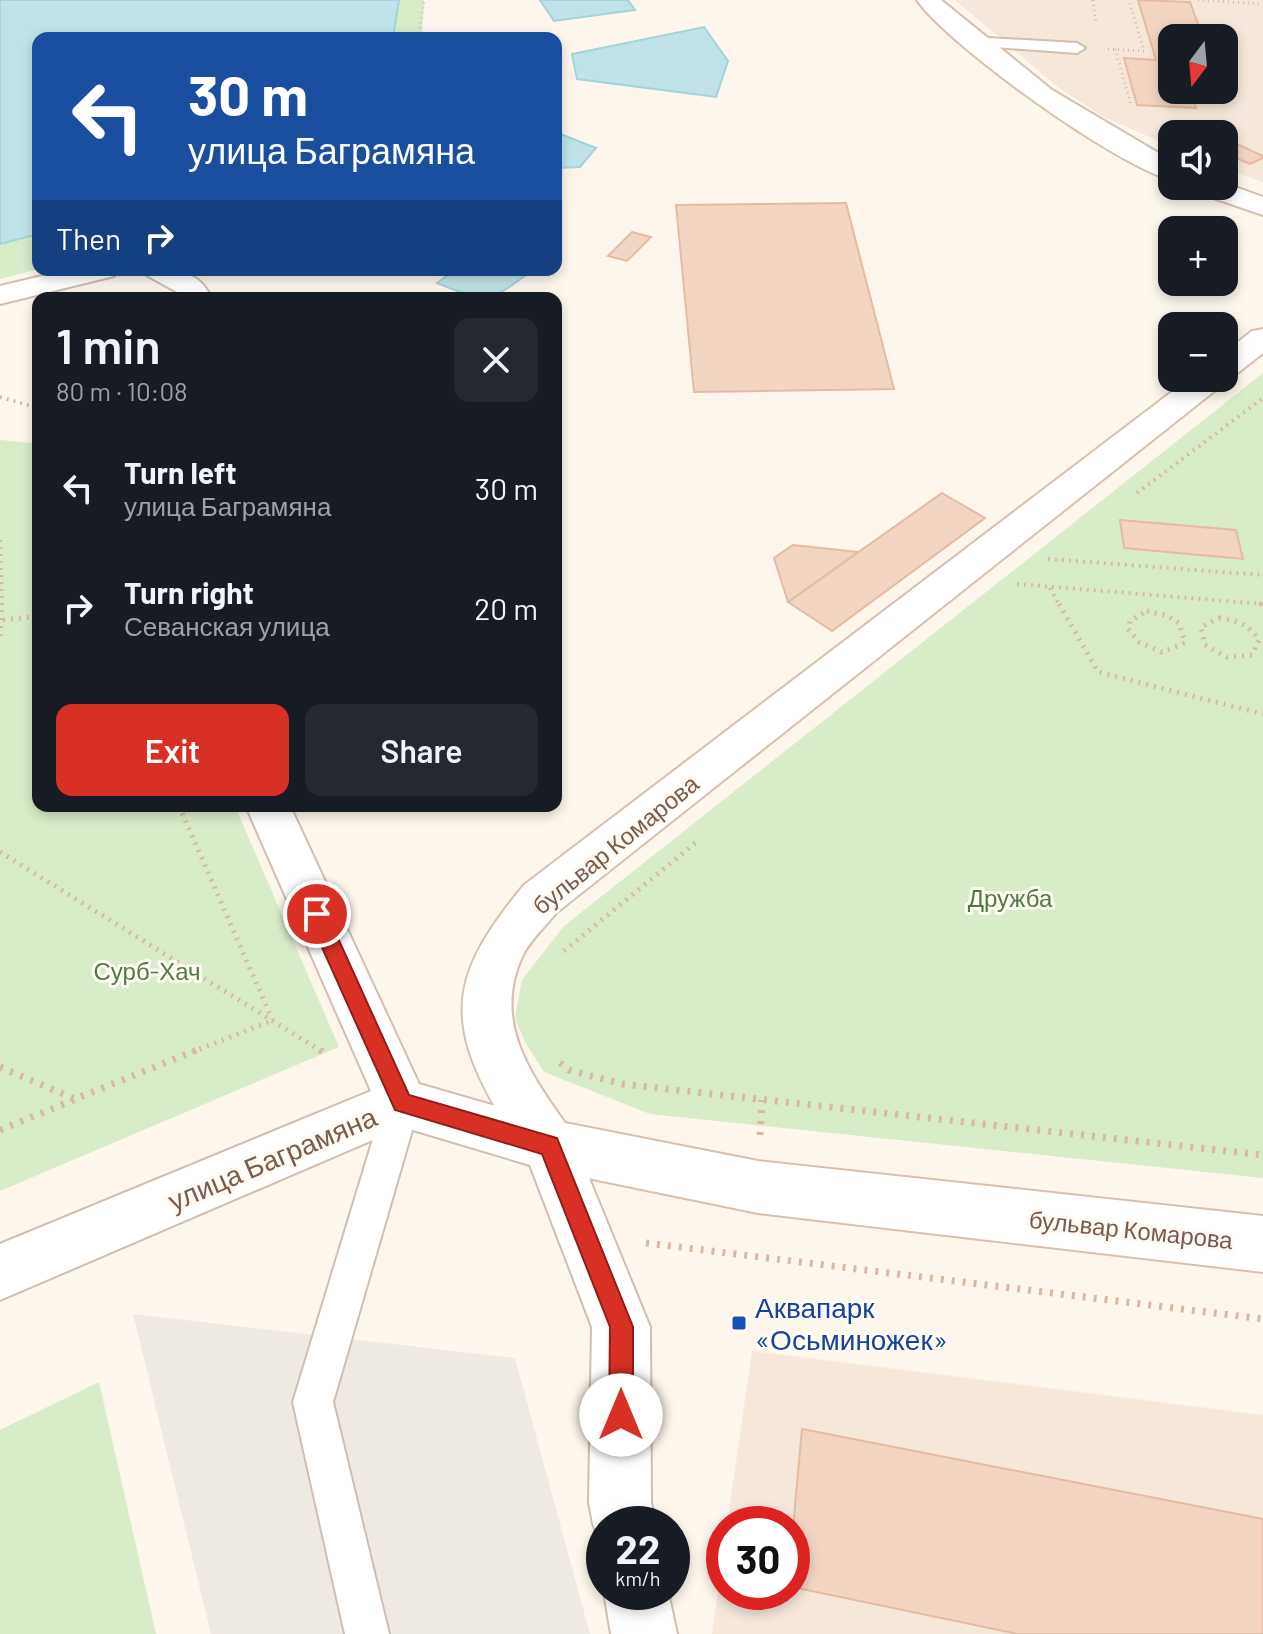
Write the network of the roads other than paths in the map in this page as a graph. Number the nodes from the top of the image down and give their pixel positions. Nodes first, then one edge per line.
1 (928, 0) edge
2 (972, 42) junction
3 (1077, 48) road end
4 (1158, 164) edge
5 (1238, 198) edge
6 (1263, 207) edge
7 (169, 276) edge
8 (97, 281) edge
9 (194, 292) edge
10 (0, 295) edge
11 (1263, 338) edge
12 (1238, 357) edge
13 (1193, 392) edge
14 (271, 812) edge
15 (402, 1103) junction
16 (549, 1145) junction
17 (1263, 1244) edge
18 (0, 1272) edge
19 (621, 1506) edge
20 (639, 1610) edge
21 (367, 1634) edge
22 (644, 1634) edge

1 - 2 street
2 - 3 lane
2 - 4 street
5 - 6 street
7 - 9 street
8 - 10 street
11 - 12 street
13 - 16 street, бульвар Комарова
14 - 15 street
15 - 16 street, улица Баграмяна
15 - 18 street, улица Баграмяна
15 - 21 lane
16 - 17 street, бульвар Комарова
16 - 19 street
20 - 22 street

